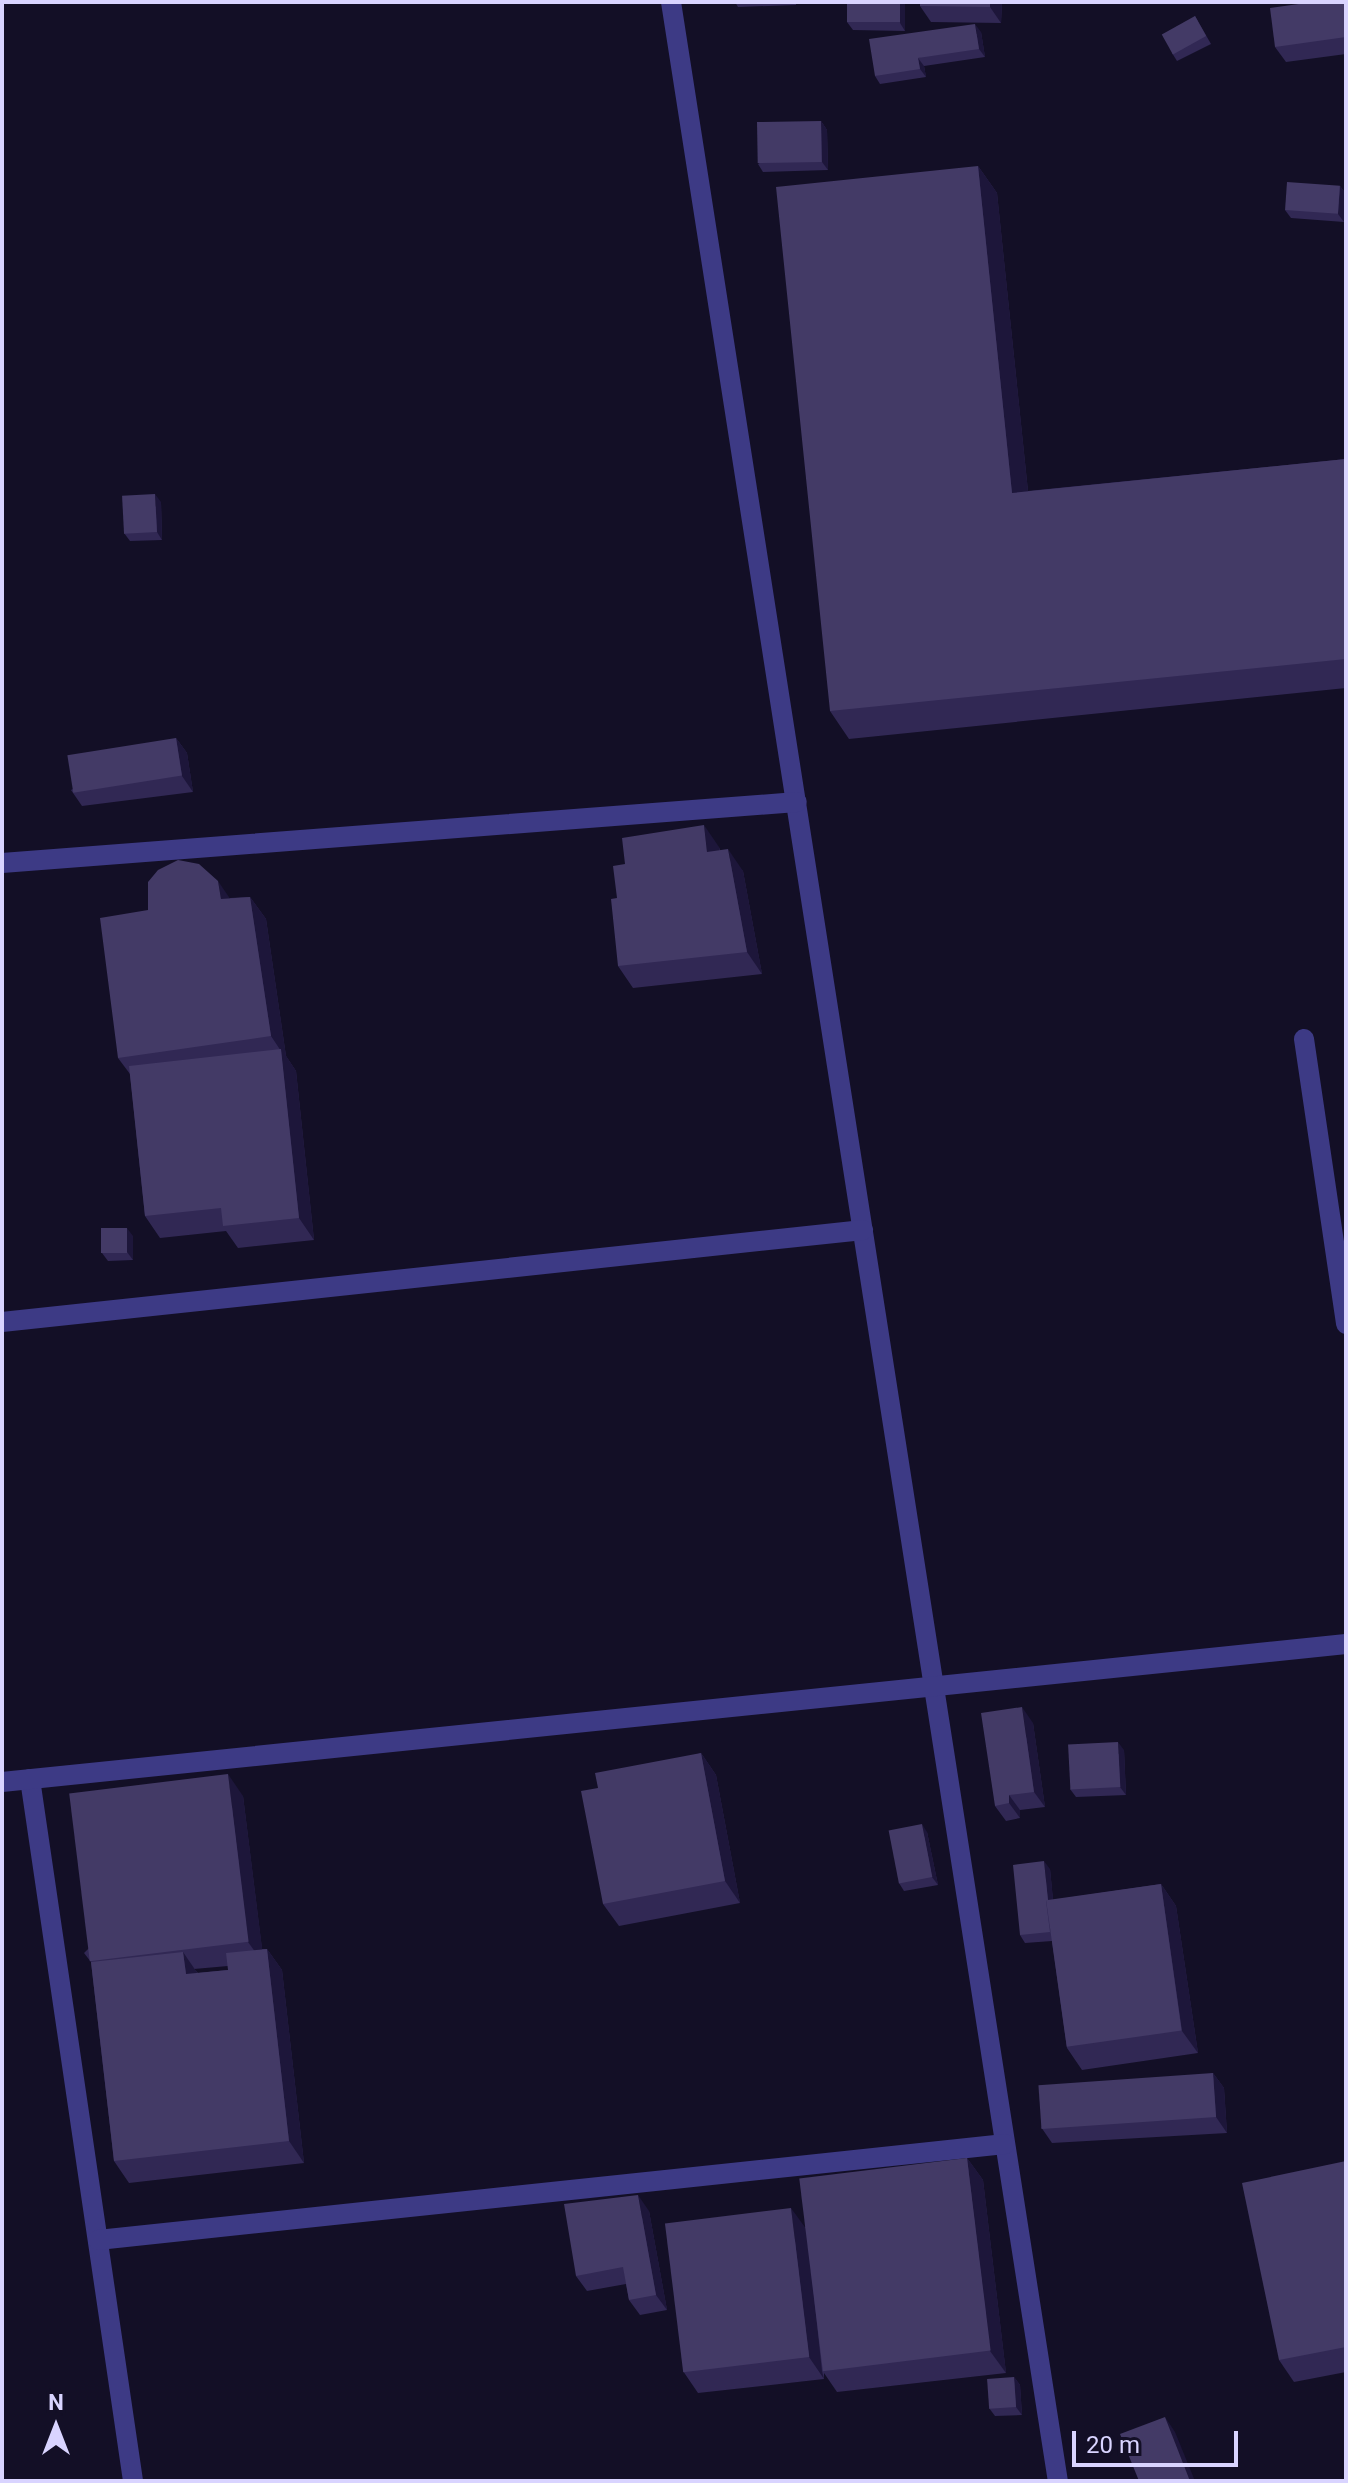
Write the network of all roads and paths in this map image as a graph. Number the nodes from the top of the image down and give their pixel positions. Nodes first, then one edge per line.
1 (671, 2) edge
2 (797, 802) junction
3 (2, 863) edge
4 (1304, 1039) dead end
5 (863, 1230) junction
6 (2, 1322) edge
7 (1346, 1324) edge
8 (1346, 1644) edge
9 (933, 1683) junction
10 (30, 1779) junction
11 (2, 1782) edge
12 (1005, 2144) junction
13 (98, 2240) junction
14 (133, 2481) edge
15 (1058, 2481) edge

1 - 2 street
2 - 3 street
2 - 5 street
4 - 7 street
5 - 6 street
5 - 9 street
8 - 9 street
9 - 10 street
9 - 12 street
10 - 11 street
10 - 13 street
12 - 13 street
12 - 15 street
13 - 14 street

